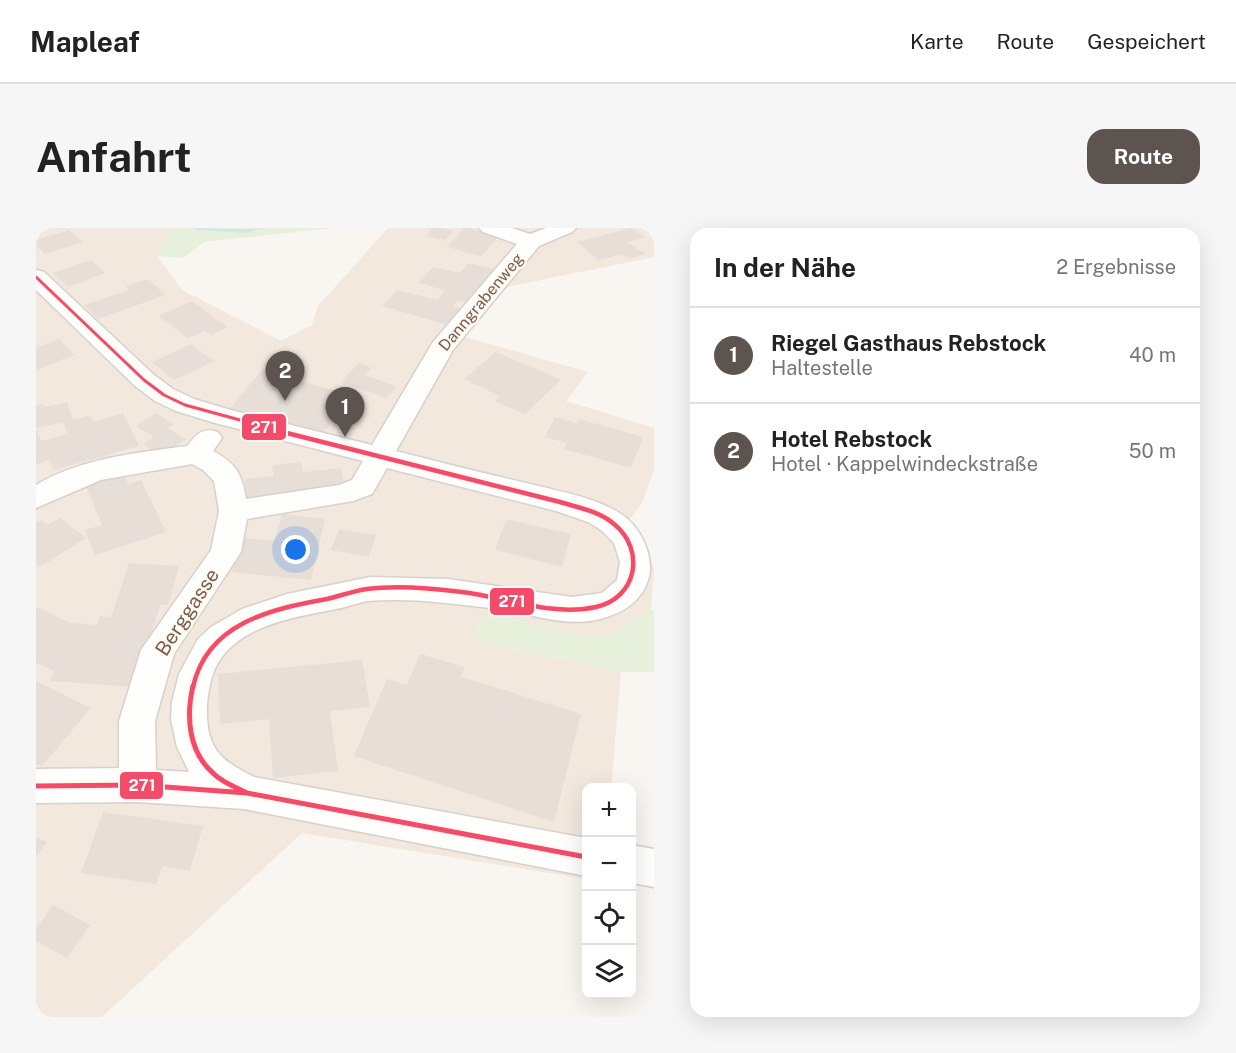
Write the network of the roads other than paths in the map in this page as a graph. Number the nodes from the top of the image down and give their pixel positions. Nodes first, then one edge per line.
1 (490, 228) edge
2 (565, 228) edge
3 (531, 242) junction
4 (36, 277) edge
5 (224, 417) junction
6 (196, 454) junction
7 (380, 457) junction
8 (41, 488) edge
9 (234, 511) junction
10 (643, 591) edge
11 (138, 785) junction
12 (36, 786) edge
13 (247, 793) junction
14 (582, 856) edge
15 (636, 865) edge
16 (654, 868) edge

1 - 3 street
2 - 3 street, Danngrabenweg
3 - 7 street, Danngrabenweg
4 - 5 street
5 - 6 street
5 - 7 street
6 - 8 street
6 - 9 street, Berggasse
7 - 9 street
7 - 10 street
9 - 11 street, Berggasse
10 - 13 street
11 - 12 street
11 - 13 street
13 - 14 street
15 - 16 street

